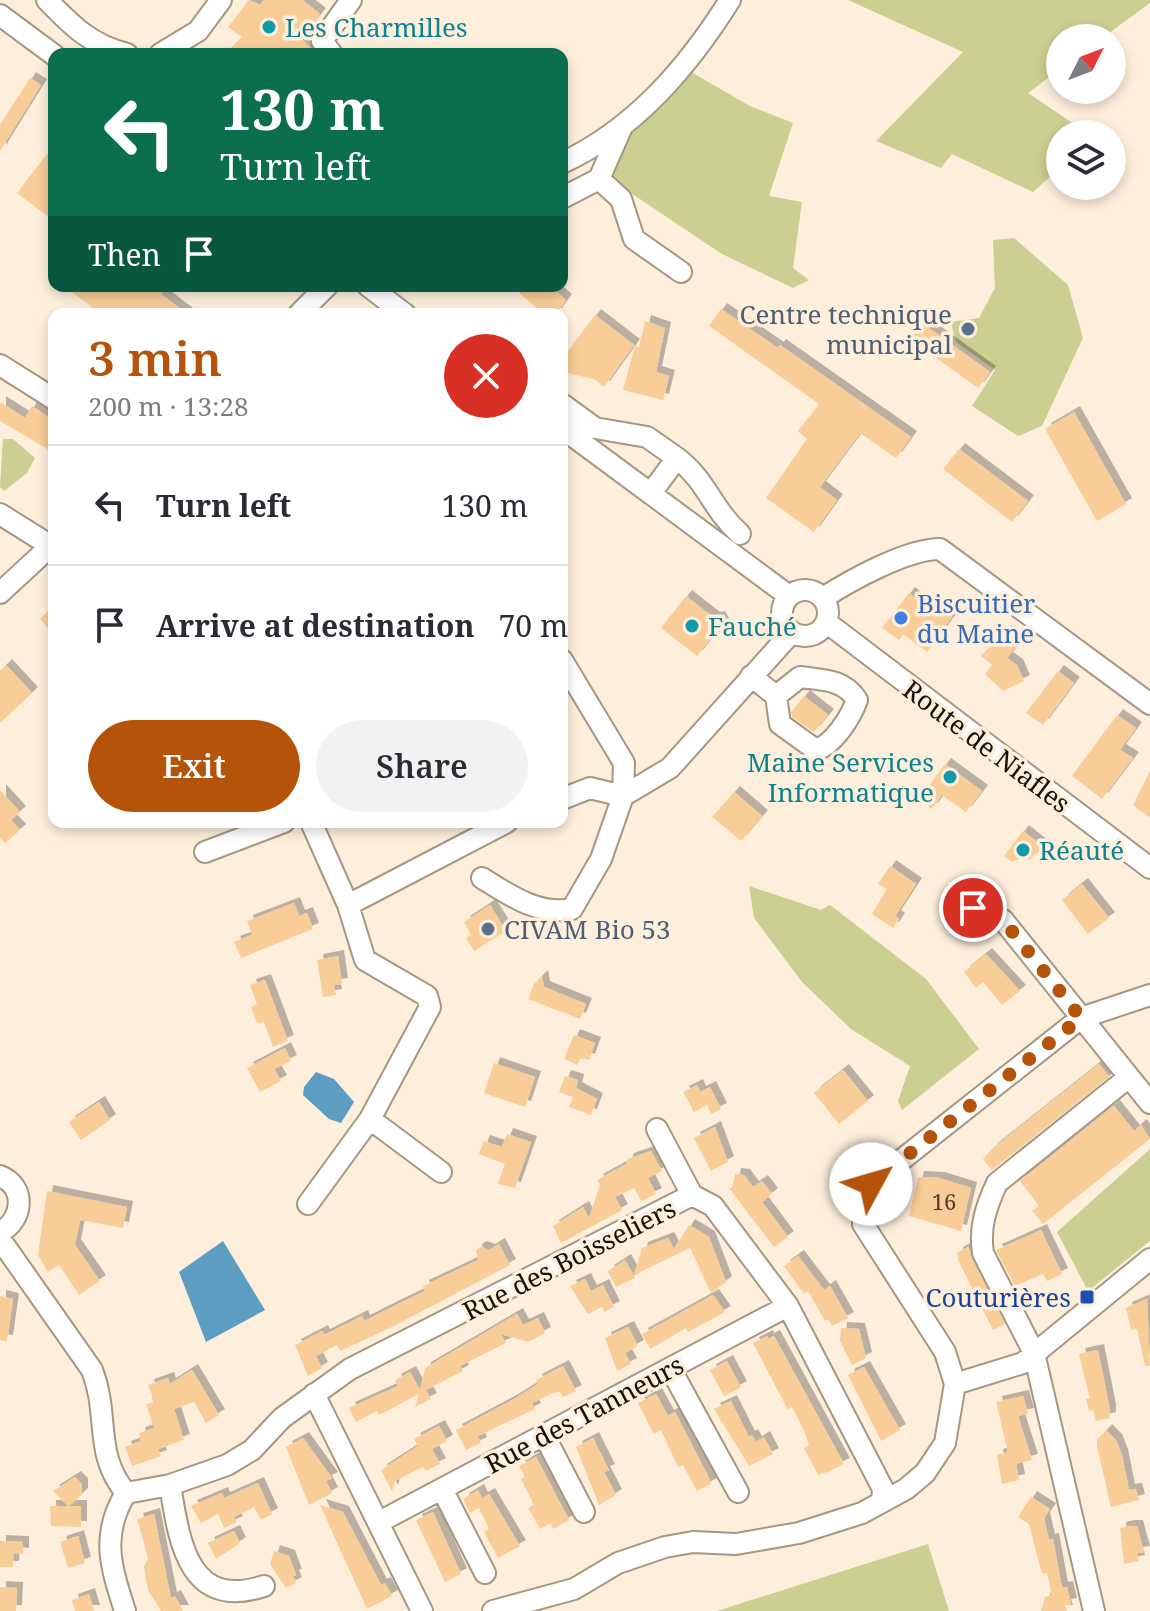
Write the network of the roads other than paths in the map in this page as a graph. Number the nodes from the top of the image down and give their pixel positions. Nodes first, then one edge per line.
1 (47, 0) edge
2 (221, 0) edge
3 (351, 0) edge
4 (730, 0) edge
5 (0, 15) edge
6 (103, 48) edge
7 (170, 48) edge
8 (327, 48) edge
9 (48, 51) edge
10 (621, 129) junction
11 (568, 160) edge
12 (599, 179) junction
13 (568, 195) edge
14 (681, 272) dead end
15 (321, 292) edge
16 (376, 292) edge
17 (305, 308) edge
18 (397, 308) edge
19 (0, 365) edge
20 (48, 395) edge
21 (568, 408) edge
22 (568, 432) edge
23 (677, 458) junction
24 (651, 493) junction
25 (0, 514) edge
26 (740, 534) dead end
27 (48, 543) edge
28 (48, 549) edge
29 (0, 593) edge
30 (789, 596) junction
31 (823, 598) junction
32 (826, 622) junction
33 (792, 632) junction
34 (568, 670) edge
35 (751, 676) junction
36 (776, 696) dead end
37 (1150, 704) edge
38 (623, 796) junction
39 (568, 797) edge
40 (268, 828) edge
41 (314, 828) edge
42 (496, 828) edge
43 (205, 852) dead end
44 (1150, 868) edge
45 (482, 878) dead end
46 (348, 905) junction
47 (973, 908) dead end
48 (1150, 995) edge
49 (1081, 1018) junction
50 (1129, 1077) junction
51 (1148, 1097) edge
52 (370, 1119) junction
53 (657, 1129) dead end
54 (441, 1172) dead end
55 (0, 1176) edge
56 (692, 1195) junction
57 (308, 1204) dead end
58 (0, 1232) edge
59 (0, 1239) edge
60 (1150, 1259) edge
61 (788, 1306) junction
62 (1034, 1353) junction
63 (670, 1368) junction
64 (955, 1384) junction
65 (314, 1394) junction
66 (544, 1435) junction
67 (170, 1485) junction
68 (442, 1489) junction
69 (738, 1492) dead end
70 (126, 1493) junction
71 (882, 1502) junction
72 (584, 1512) dead end
73 (379, 1522) junction
74 (485, 1573) dead end
75 (264, 1586) dead end
76 (125, 1611) edge
77 (422, 1611) edge
78 (493, 1611) edge
79 (1094, 1611) edge

1 - 6 street
2 - 7 street
3 - 8 street
4 - 10 street
5 - 9 street
10 - 11 street
10 - 12 street
12 - 13 street
12 - 14 street
15 - 17 street
16 - 18 street
19 - 20 street
21 - 23 street
22 - 24 street
23 - 24 street
23 - 26 street
24 - 30 street
25 - 27 street
28 - 29 street
30 - 31 street
30 - 33 street
31 - 32 street
31 - 37 street
32 - 33 street
32 - 44 street, Route de Niafles
33 - 35 street
34 - 38 street
35 - 36 street
35 - 38 street
38 - 39 street
38 - 45 street
40 - 43 street
41 - 46 street
42 - 46 street
46 - 52 street
47 - 49 street
48 - 49 street
49 - 50 street
49 - 64 street
50 - 51 street
50 - 62 street
52 - 54 street
52 - 57 street
53 - 56 street
55 - 58 street
56 - 61 street, Rue des Boisseliers
56 - 65 street, Rue des Boisseliers
59 - 70 street
60 - 62 street
61 - 63 street, Rue des Tanneurs
61 - 71 street, Rue des Boisseliers
62 - 64 street
62 - 79 street
63 - 66 street, Rue des Tanneurs
63 - 69 street
64 - 71 street
65 - 67 street, Rue des Boisseliers
65 - 73 street
66 - 68 street, Rue des Tanneurs
66 - 72 street
67 - 70 street, Rue des Boisseliers
67 - 75 street
68 - 73 street, Rue des Tanneurs
68 - 74 street
70 - 76 street
71 - 78 street
73 - 77 street

